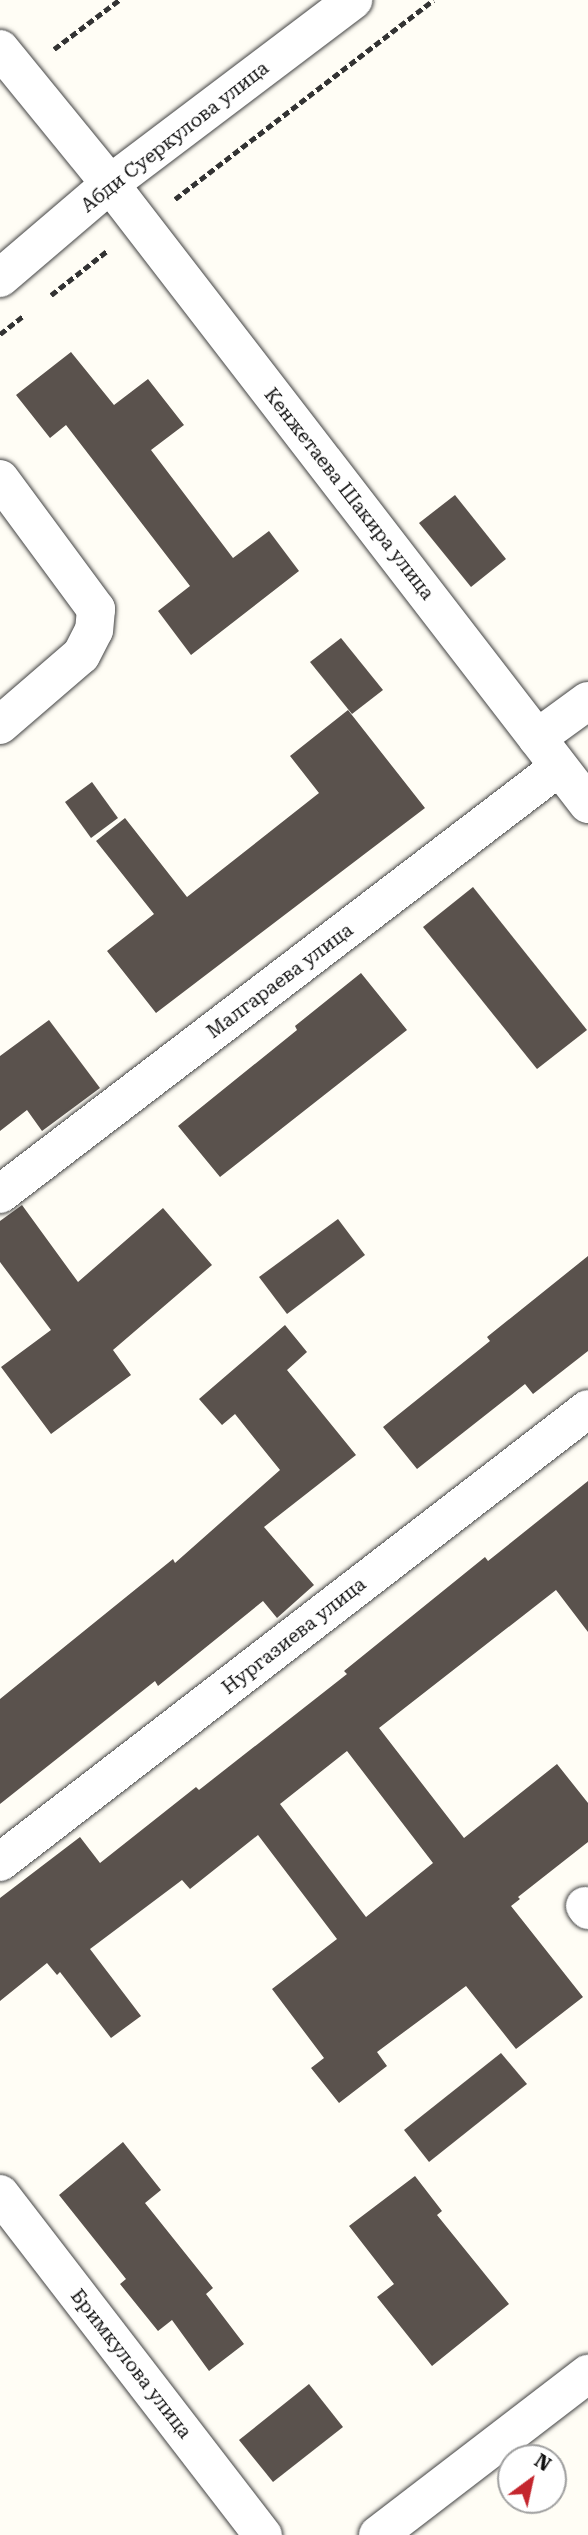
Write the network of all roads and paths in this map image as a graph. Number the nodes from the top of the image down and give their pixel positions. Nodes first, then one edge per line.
1 (119, 0) edge
2 (353, 0) edge
3 (433, 0) edge
4 (10, 62) edge
5 (110, 184) junction
6 (141, 225) junction
7 (0, 278) edge
8 (43, 300) dead end
9 (33, 309) dead end
10 (0, 334) edge
11 (0, 479) edge
12 (588, 701) edge
13 (0, 725) edge
14 (537, 738) junction
15 (559, 767) junction
16 (588, 804) edge
17 (0, 1194) edge
18 (588, 1409) edge
19 (0, 1862) edge
20 (0, 2194) edge
21 (588, 2374) edge
22 (263, 2535) edge
23 (378, 2535) edge

1 - 4 path
2 - 5 street, Абди Суеркулова улица
3 - 6 path
4 - 5 street, Кенжетаева Шакира улица
5 - 6 street, Кенжетаева Шакира улица
5 - 7 street, Абди Суеркулова улица
6 - 8 path
6 - 14 street, Кенжетаева Шакира улица
9 - 10 path
11 - 13 street
12 - 14 street
14 - 15 street, Кенжетаева Шакира улица
15 - 16 street, Кенжетаева Шакира улица
15 - 17 street, Малгараева улица
18 - 19 street, Нургазиева улица
20 - 22 street, Бримкулова улица
21 - 23 street

